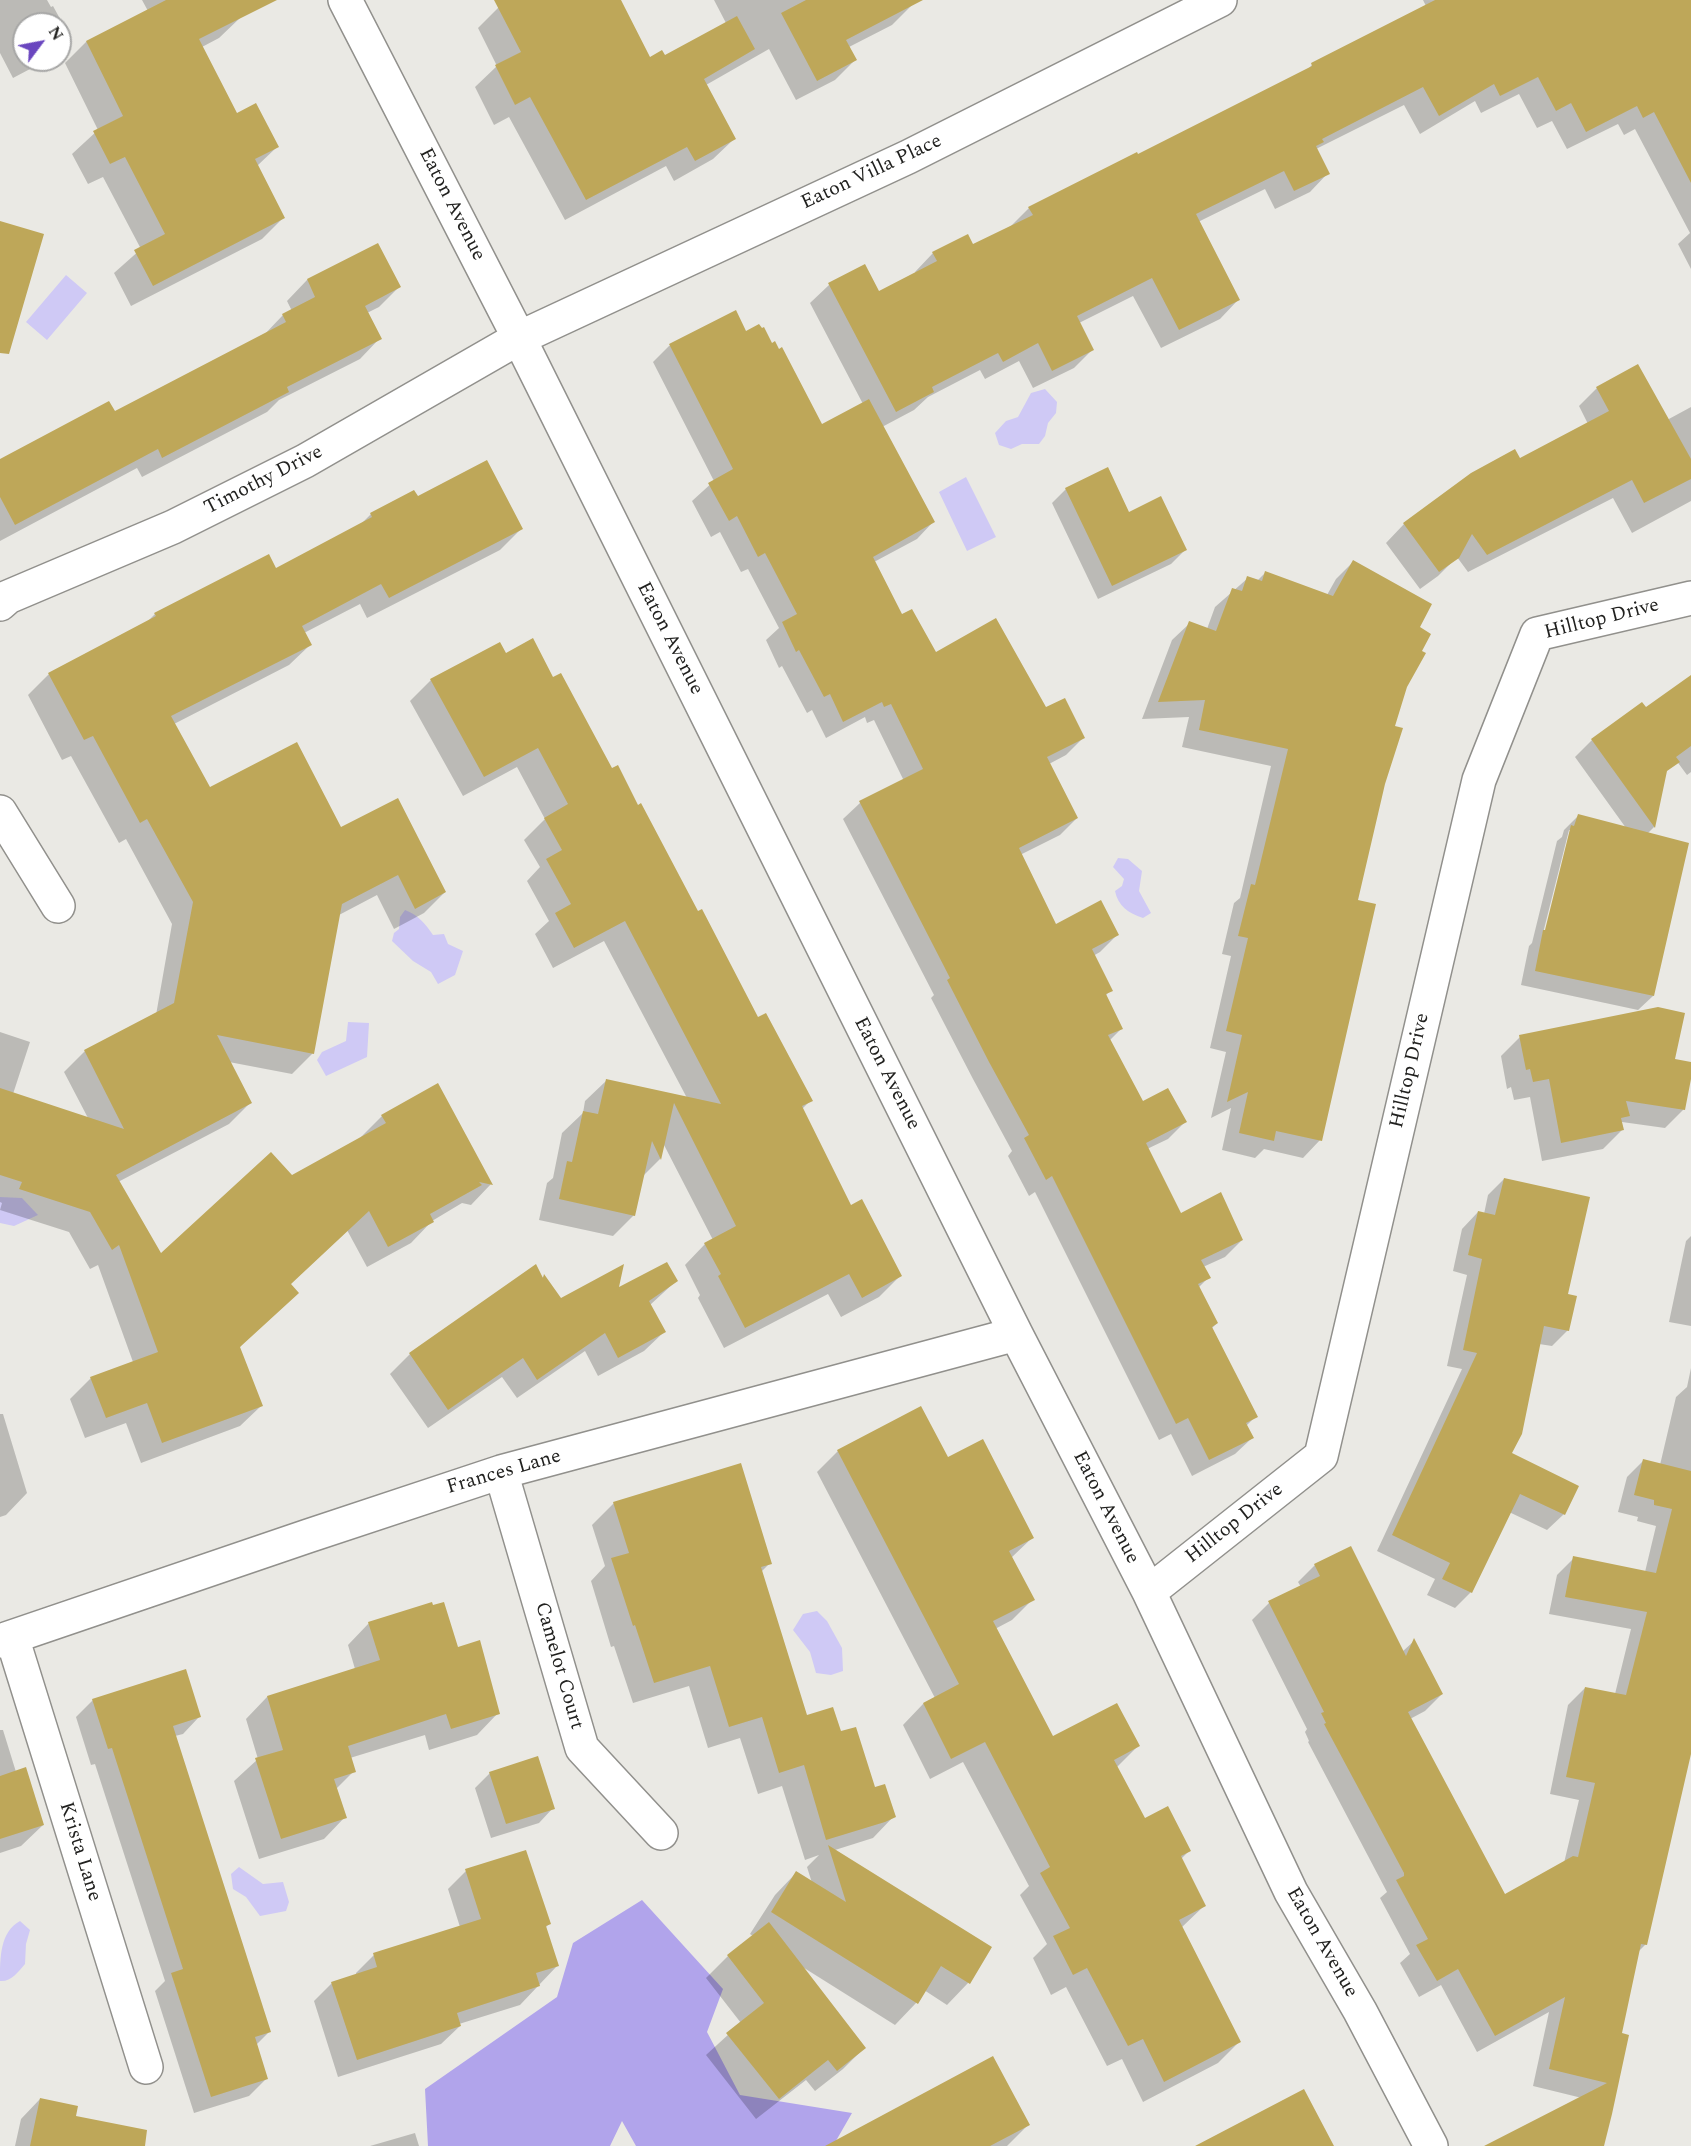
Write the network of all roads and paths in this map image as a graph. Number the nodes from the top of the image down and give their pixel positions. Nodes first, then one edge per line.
1 (345, 0) edge
2 (1220, 0) edge
3 (519, 338) junction
4 (1691, 598) edge
5 (0, 604) edge
6 (0, 812) edge
7 (58, 906) dead end
8 (1016, 1334) junction
9 (501, 1472) junction
10 (1149, 1592) junction
11 (6, 1639) edge
12 (661, 1833) dead end
13 (146, 2067) dead end
14 (1431, 2146) edge

1 - 3 street, Eaton Avenue
2 - 3 street, Eaton Villa Place
3 - 5 street, Timothy Drive
3 - 8 street, Eaton Avenue
4 - 10 street, Hilltop Drive
6 - 7 street
8 - 9 street, Frances Lane
8 - 10 street, Eaton Avenue
9 - 11 street, Frances Lane
9 - 12 street, Camelot Court
10 - 14 street, Eaton Avenue
11 - 13 street, Krista Lane

